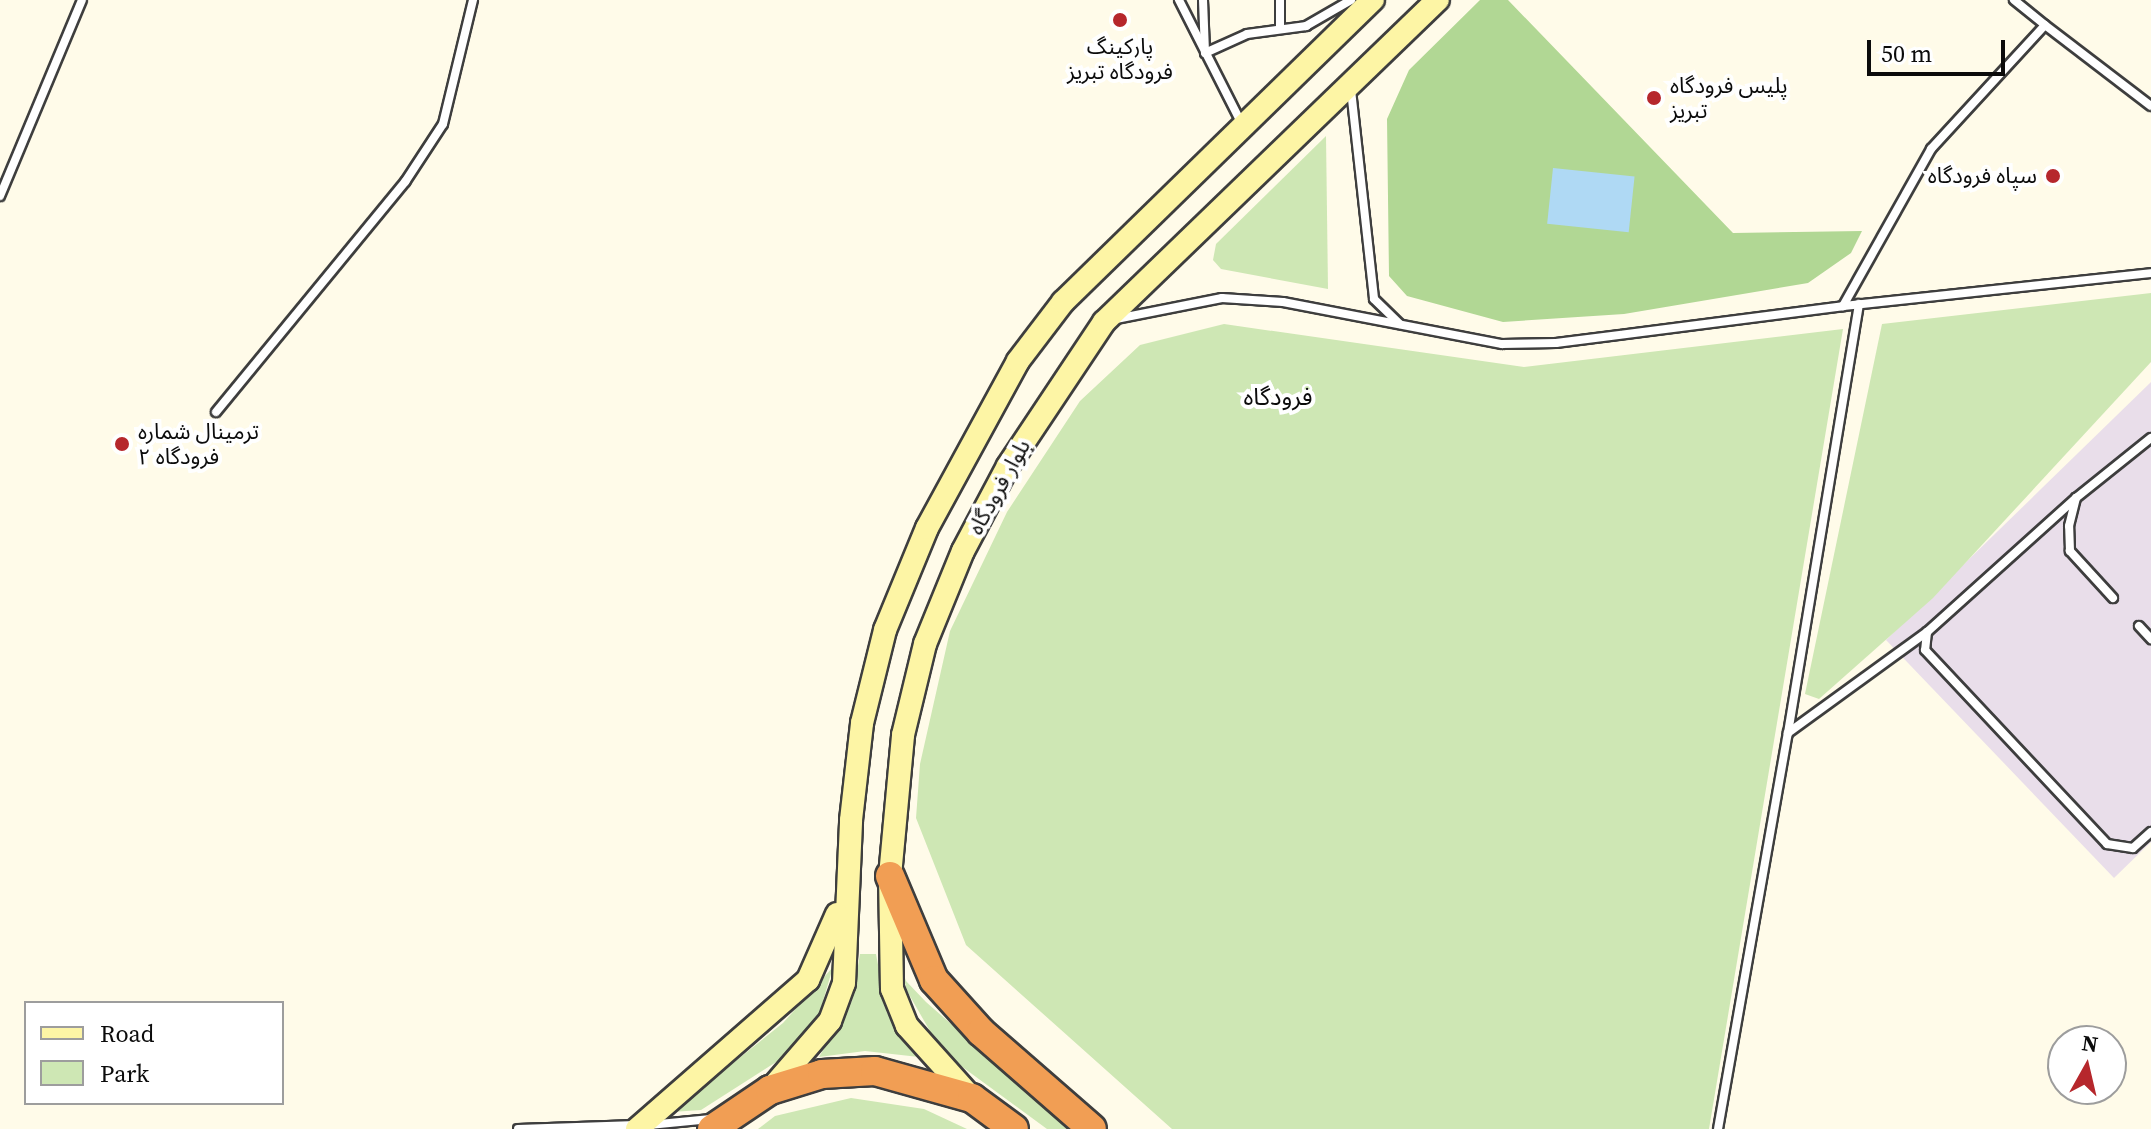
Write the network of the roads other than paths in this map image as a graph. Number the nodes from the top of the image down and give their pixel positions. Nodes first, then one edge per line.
1 (82, 0) edge
2 (473, 0) edge
3 (1179, 0) edge
4 (1203, 0) edge
5 (1280, 0) edge
6 (1351, 0) edge
7 (1373, 0) edge
8 (1438, 0) edge
9 (2014, 0) edge
10 (2045, 25) junction
11 (1280, 29) junction
12 (1205, 53) junction
13 (1351, 90) junction
14 (2151, 106) edge
15 (1244, 126) junction
16 (0, 196) edge
17 (2151, 273) edge
18 (1859, 304) junction
19 (1843, 306) junction
20 (1104, 322) junction
21 (1401, 324) junction
22 (216, 412) dead end
23 (2151, 438) edge
24 (2076, 498) junction
25 (2113, 598) dead end
26 (2139, 626) dead end
27 (1927, 632) junction
28 (2151, 639) edge
29 (1788, 733) junction
30 (2151, 832) edge
31 (848, 870) junction
32 (890, 876) junction
33 (770, 1090) junction
34 (972, 1098) junction
35 (720, 1122) edge
36 (639, 1127) edge
37 (518, 1129) edge
38 (1014, 1129) edge
39 (1092, 1129) edge
40 (1718, 1129) edge

1 - 16 lane
2 - 22 lane
3 - 12 lane
4 - 12 lane
5 - 11 lane
6 - 11 lane
7 - 15 street, بلوار فرودگاه
8 - 13 street, بلوار فرودگاه
9 - 10 lane
10 - 14 lane
10 - 19 lane
11 - 12 lane
12 - 15 lane
13 - 20 street, بلوار فرودگاه
13 - 21 lane
15 - 31 street, بلوار فرودگاه
17 - 18 lane
18 - 19 lane
18 - 29 lane
19 - 21 lane
20 - 21 lane
20 - 32 street, بلوار فرودگاه
23 - 24 lane
24 - 25 lane
24 - 27 lane
26 - 28 lane
27 - 29 lane
27 - 30 lane
29 - 40 lane
31 - 33 street, بلوار فرودگاه
31 - 36 street
32 - 34 street, بلوار فرودگاه
32 - 39 highway
33 - 34 highway
33 - 35 highway
34 - 38 highway
35 - 36 lane
36 - 37 lane

